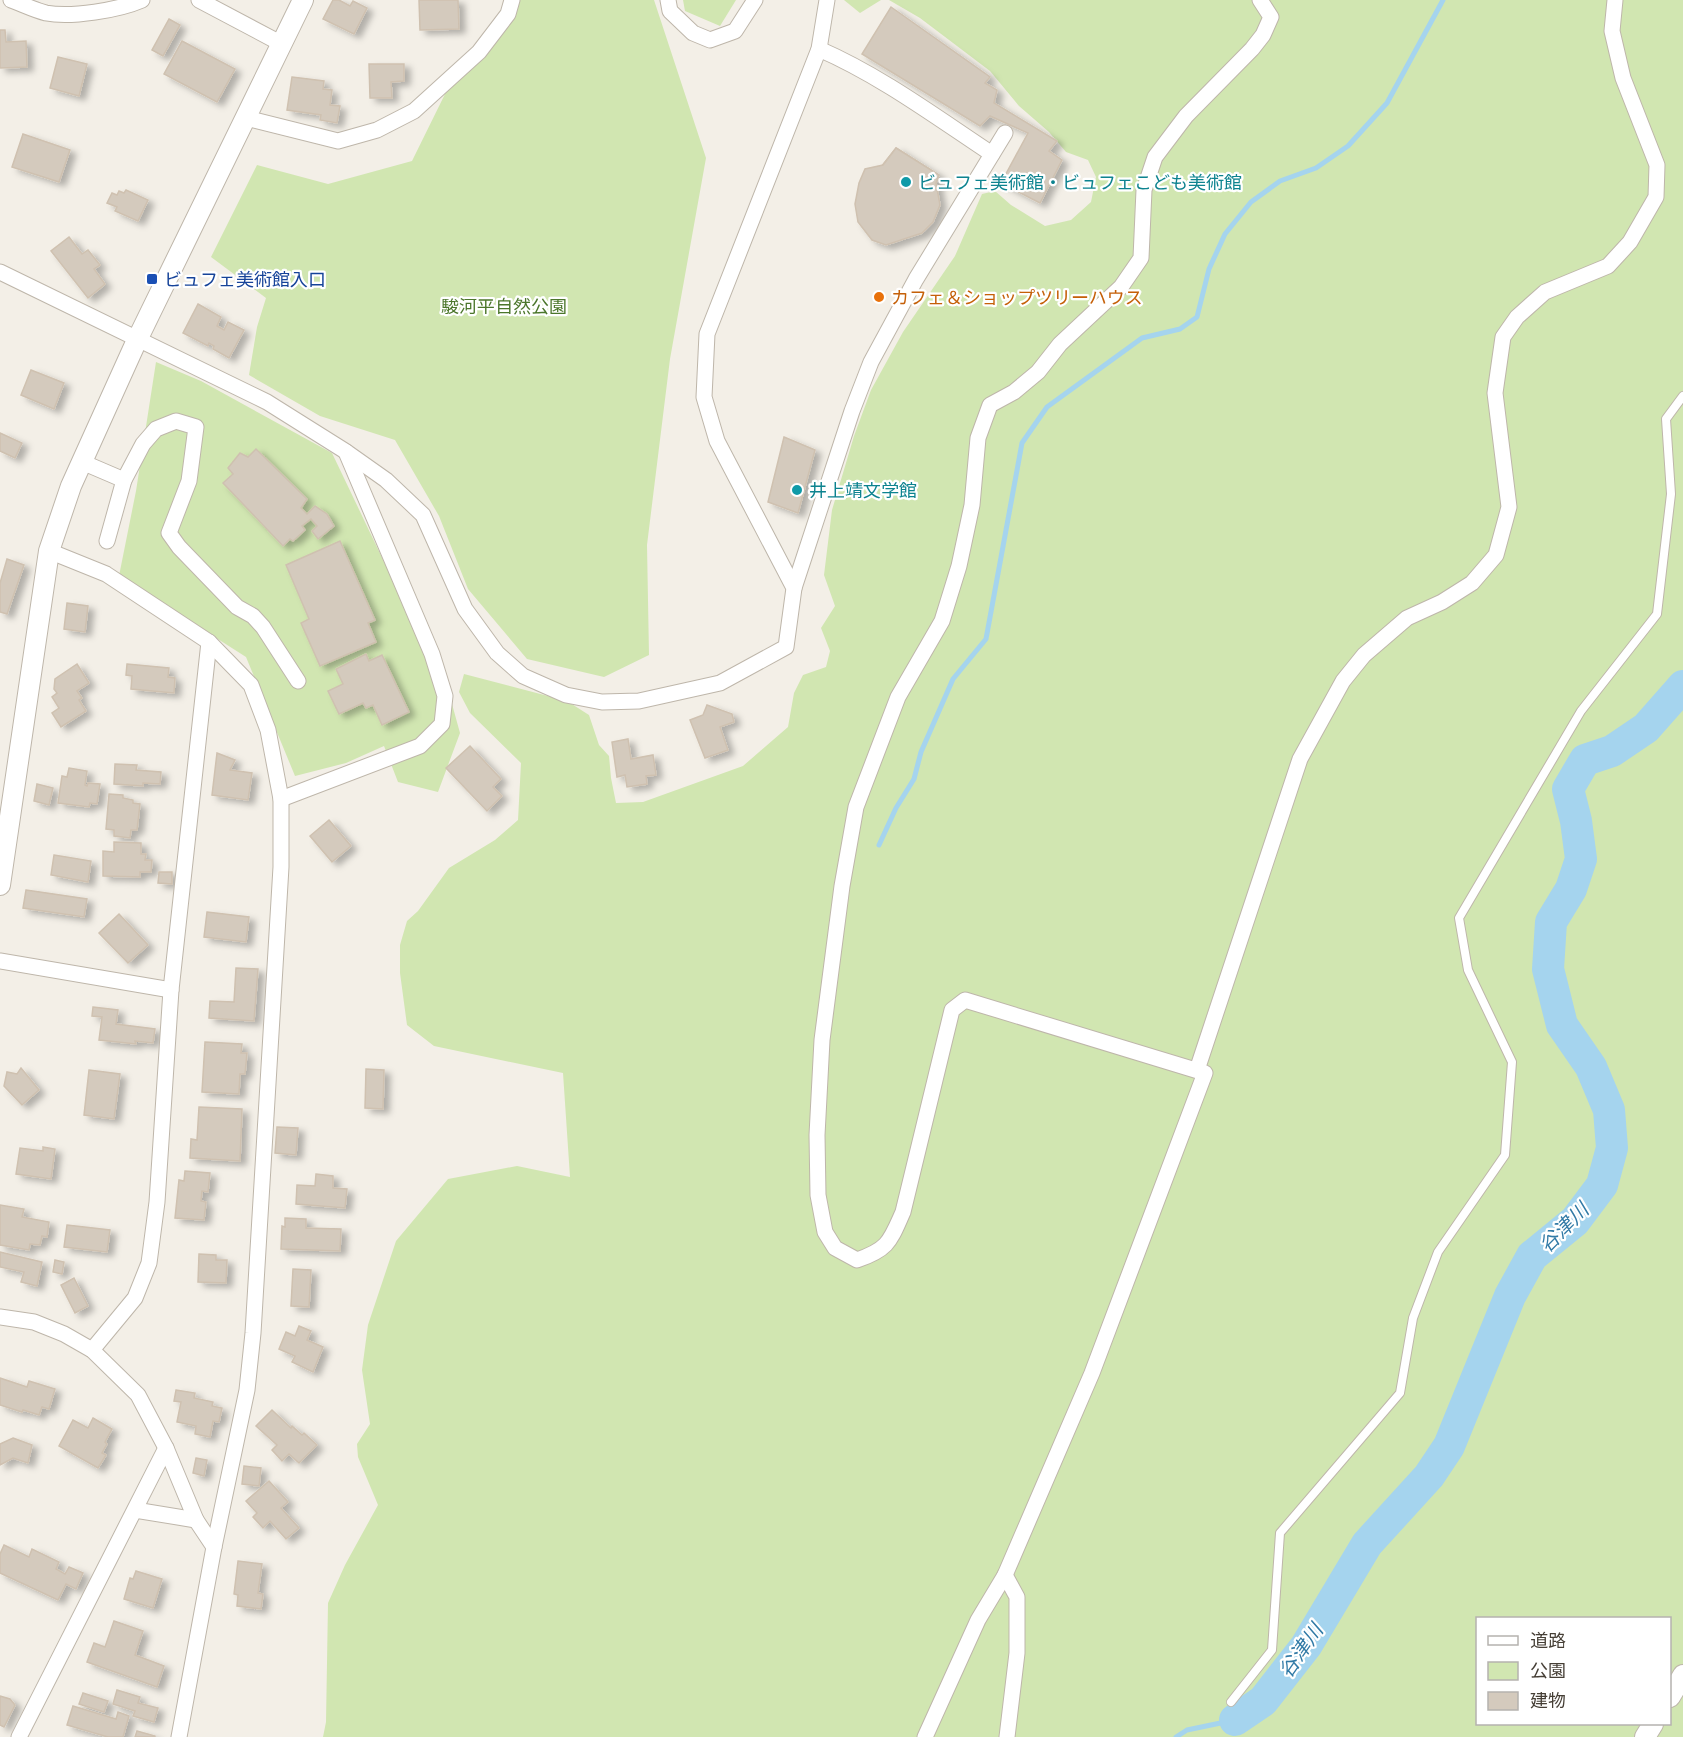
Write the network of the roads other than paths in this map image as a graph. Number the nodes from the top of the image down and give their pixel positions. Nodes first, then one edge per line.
1 (11, 0) edge
2 (142, 0) edge
3 (199, 0) edge
4 (303, 0) edge
5 (512, 0) edge
6 (668, 0) edge
7 (755, 0) edge
8 (827, 0) edge
9 (1260, 0) edge
10 (1615, 0) edge
11 (282, 44) junction
12 (819, 49) junction
13 (246, 118) junction
14 (1005, 133) dead end
15 (992, 154) junction
16 (0, 272) edge
17 (137, 340) junction
18 (1683, 396) edge
19 (345, 451) junction
20 (82, 462) junction
21 (124, 480) junction
22 (107, 541) dead end
23 (49, 551) junction
24 (794, 588) junction
25 (209, 642) junction
26 (298, 681) dead end
27 (281, 799) junction
28 (0, 885) edge
29 (0, 961) edge
30 (171, 990) junction
31 (1197, 1070) junction
32 (0, 1317) edge
33 (92, 1350) junction
34 (166, 1448) junction
35 (135, 1510) junction
36 (196, 1520) junction
37 (214, 1547) junction
38 (1005, 1575) junction
39 (1683, 1675) edge
40 (1671, 1695) edge
41 (1231, 1702) dead end
42 (19, 1737) edge
43 (179, 1737) edge
44 (925, 1737) edge
45 (1007, 1737) edge

1 - 2 street
3 - 11 street
4 - 11 street
5 - 13 street
6 - 7 street
8 - 12 street
9 - 31 street
10 - 31 street
11 - 13 street
12 - 15 street
12 - 24 street
13 - 17 street
14 - 15 street
15 - 24 street
16 - 17 street
17 - 19 street
17 - 20 street
18 - 41 lane
19 - 24 street
19 - 27 street
20 - 21 street
20 - 23 street
21 - 22 street
21 - 26 street
23 - 25 street
23 - 28 street
25 - 27 street
25 - 30 street
27 - 37 street
29 - 30 street
30 - 33 street
31 - 38 street
32 - 33 street
33 - 34 street
34 - 35 street
34 - 36 street
35 - 36 street
35 - 42 street
36 - 37 street
37 - 43 street
38 - 44 street
38 - 45 street
39 - 40 street

